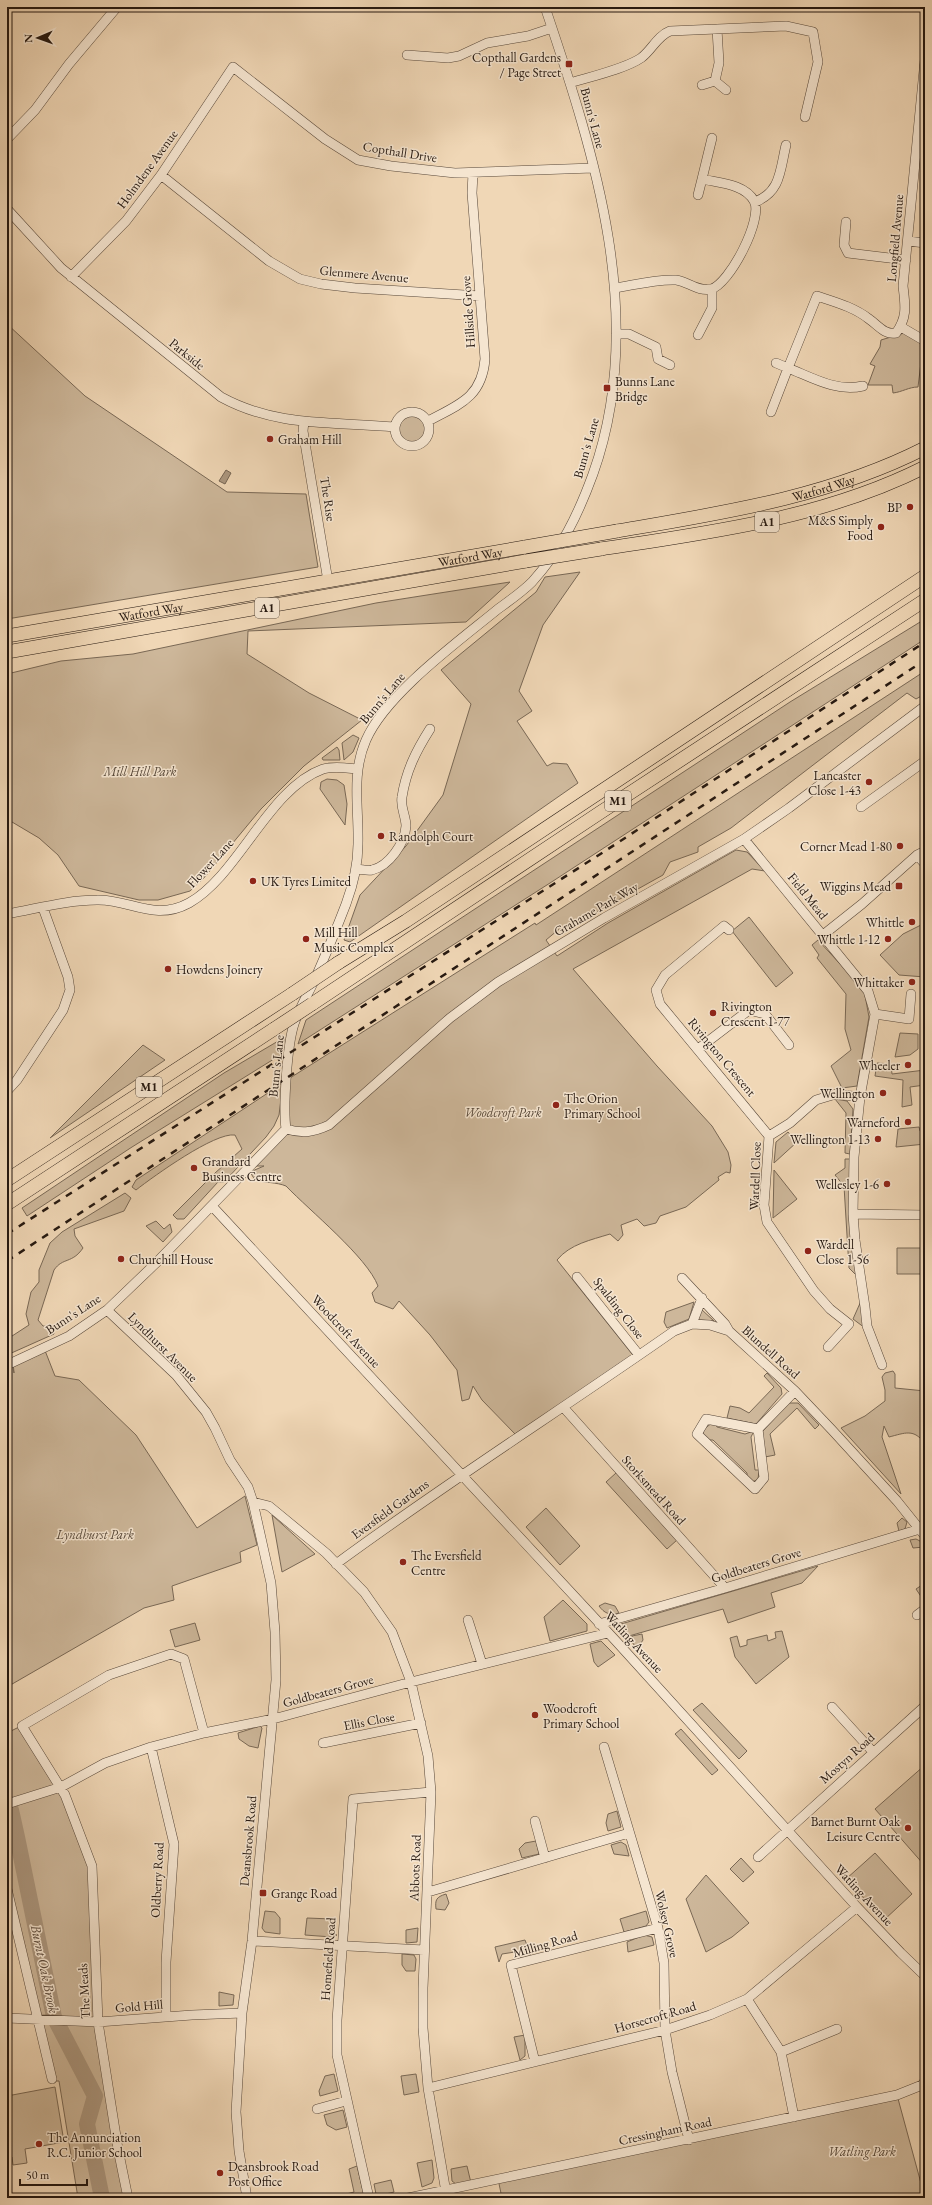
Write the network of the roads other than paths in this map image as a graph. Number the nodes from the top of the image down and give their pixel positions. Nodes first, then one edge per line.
1 (117, 7) edge
2 (545, 7) edge
3 (552, 28) junction
4 (717, 28) junction
5 (407, 55) dead end
6 (925, 60) edge
7 (233, 67) joint
8 (715, 81) junction
9 (570, 83) junction
10 (702, 85) dead end
11 (726, 90) dead end
12 (805, 117) dead end
13 (712, 138) dead end
14 (7, 139) edge
15 (786, 145) dead end
16 (593, 168) junction
17 (473, 173) junction
18 (161, 176) junction
19 (702, 180) junction
20 (698, 195) dead end
21 (755, 202) junction
22 (7, 209) edge
23 (846, 222) dead end
24 (908, 241) junction
25 (925, 243) edge
26 (906, 260) junction
27 (71, 277) junction
28 (615, 288) junction
29 (712, 289) junction
30 (480, 296) junction
31 (901, 326) junction
32 (616, 334) junction
33 (698, 335) dead end
34 (925, 341) edge
35 (776, 363) dead end
36 (670, 365) dead end
37 (788, 368) junction
38 (863, 386) dead end
39 (772, 412) dead end
40 (428, 421) junction
41 (304, 422) junction
42 (395, 427) junction
43 (925, 448) edge
44 (925, 467) edge
45 (925, 576) edge
46 (328, 581) junction
47 (925, 600) edge
48 (925, 604) edge
49 (901, 617) junction
50 (7, 636) edge
51 (7, 652) edge
52 (925, 706) edge
53 (430, 730) dead end
54 (925, 761) edge
55 (357, 769) junction
56 (861, 807) dead end
57 (744, 839) junction
58 (921, 853) edge
59 (925, 864) edge
60 (356, 869) junction
61 (43, 908) junction
62 (7, 914) edge
63 (729, 930) dead end
64 (823, 935) junction
65 (911, 994) dead end
66 (875, 1014) junction
67 (788, 1045) dead end
68 (698, 1049) junction
69 (7, 1092) edge
70 (860, 1097) junction
71 (286, 1129) junction
72 (769, 1136) junction
73 (7, 1180) edge
74 (7, 1204) edge
75 (212, 1206) junction
76 (853, 1214) junction
77 (925, 1215) edge
78 (577, 1277) dead end
79 (682, 1278) dead end
80 (702, 1298) junction
81 (106, 1310) junction
82 (692, 1324) junction
83 (729, 1331) junction
84 (828, 1348) dead end
85 (639, 1355) junction
86 (7, 1365) edge
87 (882, 1365) dead end
88 (795, 1391) junction
89 (564, 1408) junction
90 (758, 1429) junction
91 (461, 1474) junction
92 (248, 1488) joint
93 (253, 1502) junction
94 (923, 1533) edge
95 (336, 1564) junction
96 (725, 1588) junction
97 (925, 1609) edge
98 (917, 1615) dead end
99 (468, 1620) dead end
100 (599, 1624) junction
101 (608, 1633) junction
102 (482, 1664) junction
103 (411, 1682) junction
104 (832, 1706) dead end
105 (925, 1706) edge
106 (273, 1719) junction
107 (421, 1724) junction
108 (204, 1732) junction
109 (323, 1743) dead end
110 (151, 1747) junction
111 (604, 1747) dead end
112 (873, 1752) junction
113 (61, 1787) junction
114 (431, 1792) junction
115 (7, 1804) edge
116 (535, 1821) dead end
117 (787, 1829) junction
118 (629, 1833) junction
119 (758, 1857) dead end
120 (545, 1858) junction
121 (7, 1889) edge
122 (428, 1892) junction
123 (857, 1907) junction
124 (658, 1928) junction
125 (252, 1941) junction
126 (342, 1945) junction
127 (424, 1950) junction
128 (925, 1976) edge
129 (747, 1999) junction
130 (242, 2013) junction
131 (166, 2017) junction
132 (7, 2018) edge
133 (39, 2019) junction
134 (98, 2022) junction
135 (838, 2029) dead end
136 (665, 2030) junction
137 (782, 2052) junction
138 (535, 2062) junction
139 (52, 2079) dead end
140 (924, 2086) edge
141 (428, 2088) junction
142 (346, 2101) junction
143 (317, 2109) dead end
144 (794, 2117) junction
145 (689, 2140) junction
146 (446, 2194) edge
147 (128, 2198) edge
148 (248, 2198) edge
149 (368, 2198) edge
150 (408, 2198) edge

1 - 14 street
2 - 3 street, Bunn's Lane
3 - 5 street
3 - 9 street, Bunn's Lane
4 - 8 street
4 - 9 street
4 - 12 street
6 - 24 street, Longfield Avenue
7 - 17 street, Copthall Drive
7 - 18 street, Holmdene Avenue
8 - 10 street
8 - 11 street
9 - 16 street, Bunn's Lane
13 - 19 street
15 - 21 street
16 - 17 street, Copthall Drive
16 - 28 street, Bunn's Lane
17 - 30 street, Hillside Grove
18 - 27 street, Holmdene Avenue
18 - 30 street, Glenmere Avenue
19 - 20 street
19 - 21 street
21 - 29 street
22 - 27 street, Parkside
23 - 26 street
24 - 25 street
24 - 26 street, Longfield Avenue
26 - 31 street, Longfield Avenue
27 - 41 street, Parkside
28 - 29 street
28 - 32 street, Bunn's Lane
29 - 33 street
30 - 40 street, Hillside Grove
31 - 34 street
31 - 37 street
32 - 36 street
32 - 55 street, Bunn's Lane
35 - 37 street
37 - 38 street
37 - 39 street
40 - 42 street
40 - 42 street
41 - 42 street, Parkside
41 - 46 street, The Rise
43 - 46 highway, Watford Way / A1, bridge
44 - 51 highway, Watford Way / A1, bridge
45 - 73 highway, M1, bridge
46 - 50 highway, Watford Way / A1
47 - 49 highway, M1
48 - 49 highway, M1
49 - 74 highway, M1, bridge
52 - 57 street, Grahame Park Way
53 - 60 street
54 - 56 street
55 - 60 street, Bunn's Lane
55 - 61 street, Flower Lane
57 - 64 street, Field Mead
57 - 71 street, Grahame Park Way
58 - 59 street
58 - 64 street
60 - 71 street, Bunn's Lane
61 - 62 street, Flower Lane
61 - 69 street
63 - 68 street, Rivington Crescent
64 - 66 street, Field Mead
65 - 66 street
66 - 70 street, Field Mead
67 - 68 street
68 - 72 street, Rivington Crescent
70 - 72 street
70 - 76 street, Field Mead
71 - 75 street, Bunn's Lane
72 - 84 street, Wardell Close
75 - 81 street, Bunn's Lane
75 - 91 street, Woodcroft Avenue
76 - 77 street
76 - 87 street, Field Mead
78 - 85 street, Spalding Close
79 - 80 street
80 - 82 street
80 - 83 street
81 - 86 street, Bunn's Lane
81 - 92 street, Lyndhurst Avenue
82 - 83 street, Blundell Road
82 - 85 street, Blundell Road
83 - 88 street, Blundell Road
85 - 89 street, Blundell Road
88 - 90 street
88 - 94 street, Blundell Road
89 - 91 street, Blundell Road
89 - 96 street, Storksmead Road
90 - 90 street
91 - 95 street, Eversfield Gardens
91 - 100 street, Watling Avenue
92 - 93 street, Deansbrook Road
93 - 95 street
93 - 106 street, Deansbrook Road
94 - 96 street, Goldbeaters Grove
95 - 103 street, Abbots Road
96 - 100 street, Goldbeaters Grove
97 - 98 street
99 - 102 street
100 - 101 street, Watling Avenue
101 - 102 street, Goldbeaters Grove
101 - 117 street, Watling Avenue
102 - 103 street, Goldbeaters Grove
103 - 106 street, Goldbeaters Grove
103 - 107 street, Abbots Road
104 - 112 street
105 - 112 street, Mostyn Road
106 - 108 street, Goldbeaters Grove
106 - 125 street, Deansbrook Road
107 - 109 street, Ellis Close
107 - 114 street, Abbots Road
108 - 110 street, Goldbeaters Grove
108 - 113 street, The Meads
110 - 113 street, Goldbeaters Grove
110 - 131 street, Oldberry Road
111 - 118 street, Wolsey Grove
112 - 117 street, Mostyn Road
113 - 115 street
113 - 134 street, The Meads
114 - 122 street, Abbots Road
114 - 126 street, Homefield Road
116 - 120 street
117 - 119 street
117 - 123 street, Watling Avenue
118 - 120 street
118 - 124 street, Wolsey Grove
120 - 122 street
121 - 133 street
122 - 127 street, Abbots Road
123 - 128 street, Watling Avenue
123 - 129 street, Horsecroft Road
124 - 136 street, Wolsey Grove
124 - 138 street, Milling Road
125 - 126 street
125 - 130 street, Deansbrook Road
126 - 127 street
126 - 142 street, Homefield Road
127 - 141 street, Abbots Road
129 - 136 street, Horsecroft Road
129 - 137 street
130 - 131 street, Gold Hill
130 - 148 street, Deansbrook Road
131 - 134 street, Gold Hill
132 - 133 street
133 - 134 street, Gold Hill
133 - 139 street
134 - 147 street, The Meads
135 - 137 street
136 - 138 street, Horsecroft Road
136 - 145 street, Wolsey Grove
137 - 144 street
138 - 141 street, Horsecroft Road
140 - 144 street, Cressingham Road
141 - 146 street, Abbots Road
142 - 143 street
142 - 149 street, Homefield Road
144 - 145 street, Cressingham Road
145 - 146 street, Cressingham Road
146 - 150 street, Cressingham Road

